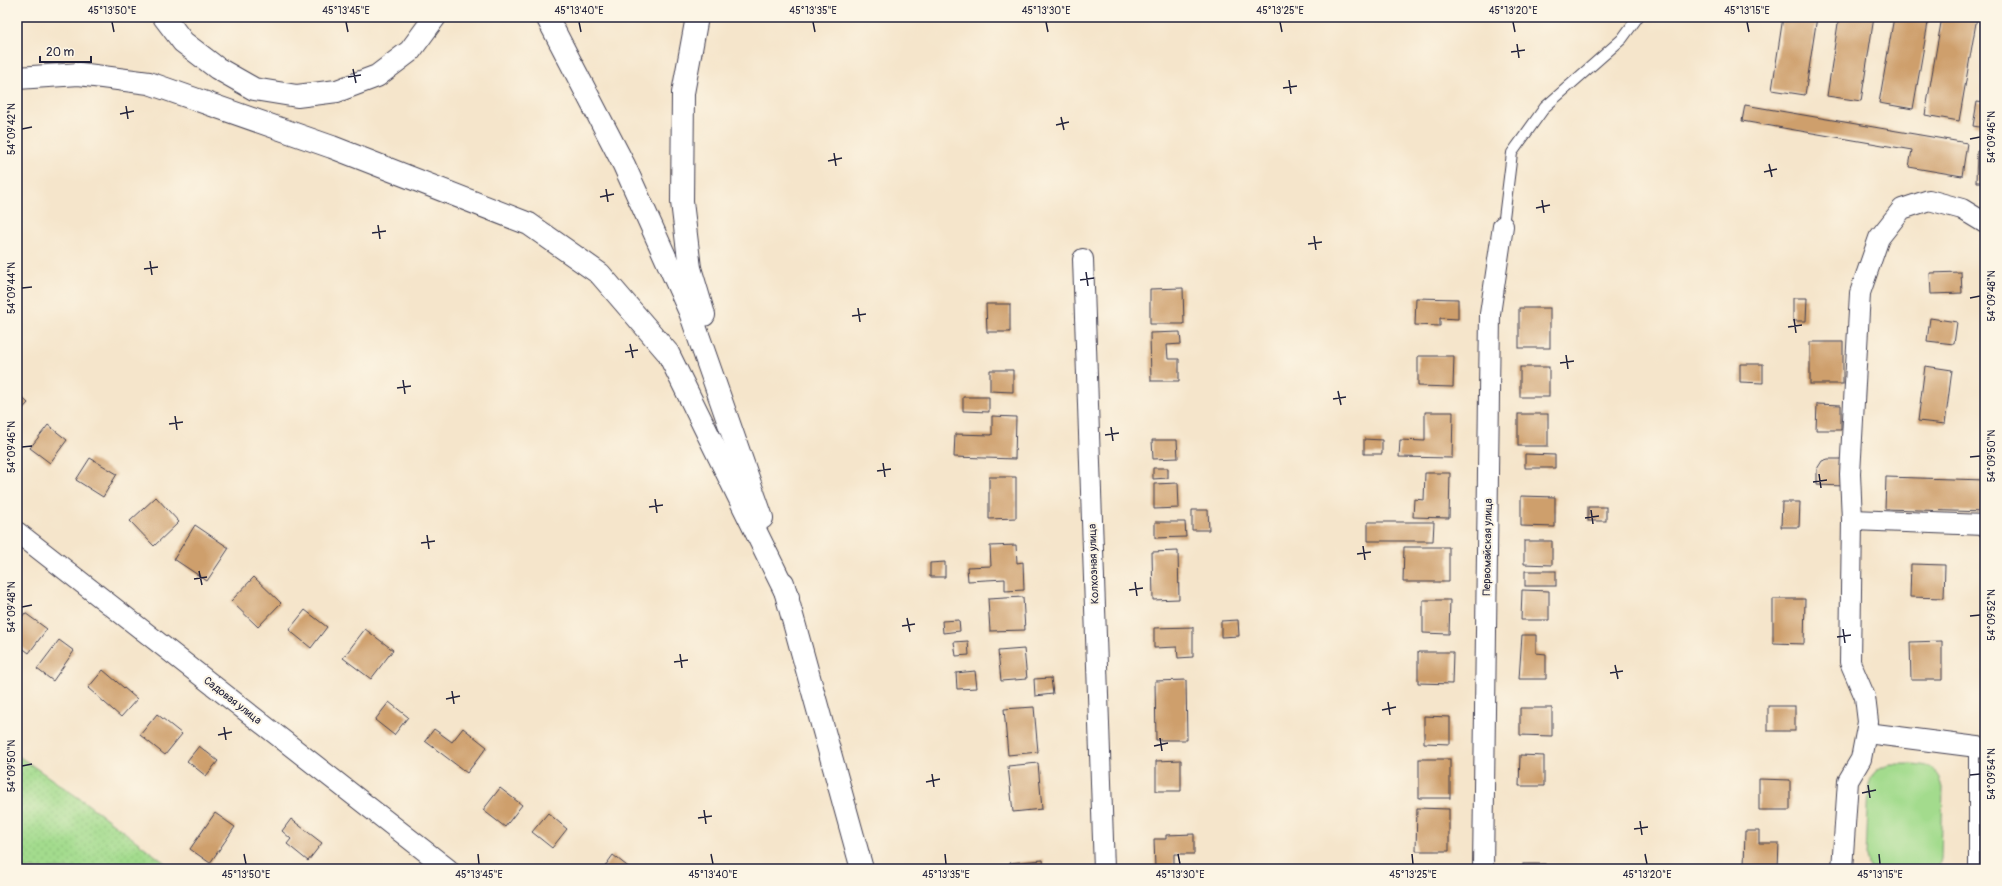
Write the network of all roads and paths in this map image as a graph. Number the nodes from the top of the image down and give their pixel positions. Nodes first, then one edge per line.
1 (164, 17) edge
2 (435, 17) edge
3 (547, 17) edge
4 (697, 17) edge
5 (1638, 17) edge
6 (17, 78) edge
7 (1985, 223) edge
8 (1503, 226) joint
9 (1083, 259) dead end
10 (1852, 520) junction
11 (1985, 525) edge
12 (765, 527) junction
13 (17, 532) edge
14 (788, 597) junction
15 (1867, 733) junction
16 (1980, 748) edge
17 (448, 869) edge
18 (862, 869) edge
19 (1104, 869) edge
20 (1483, 869) edge
21 (1842, 869) edge
22 (1974, 869) edge

1 - 2 main road
3 - 12 main road
4 - 12 main road
5 - 8 lane
6 - 14 main road
7 - 10 street
8 - 20 street, Первомайская улица
9 - 19 street, Колхозная улица
10 - 11 street
10 - 15 street
12 - 14 main road
13 - 17 street, Садовая улица
14 - 18 main road
15 - 16 street
15 - 21 street
16 - 22 lane

